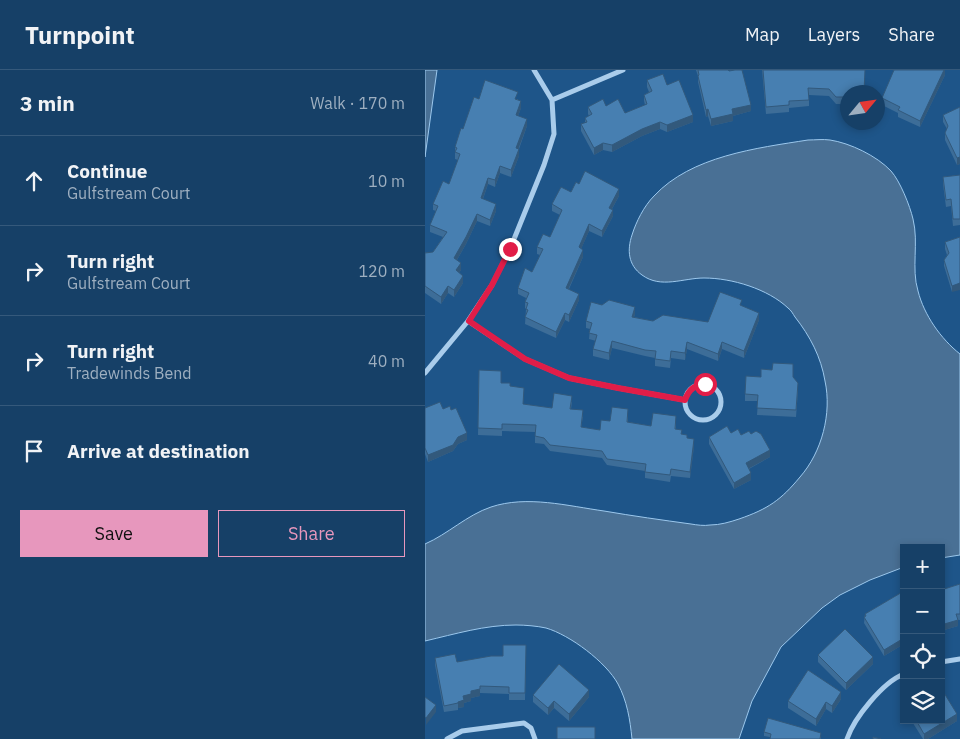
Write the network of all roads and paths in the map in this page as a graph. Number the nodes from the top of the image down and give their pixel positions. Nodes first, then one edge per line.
1 (534, 70) edge
2 (623, 70) edge
3 (552, 100) junction
4 (469, 321) junction
5 (425, 373) edge
6 (685, 400) junction
7 (960, 659) edge
8 (945, 661) edge
9 (900, 676) edge
10 (447, 739) edge
11 (535, 739) edge
12 (847, 739) edge

1 - 3 street
2 - 3 street
3 - 4 street
4 - 5 street
4 - 6 street
6 - 6 street
7 - 8 street
9 - 12 street
10 - 11 street

